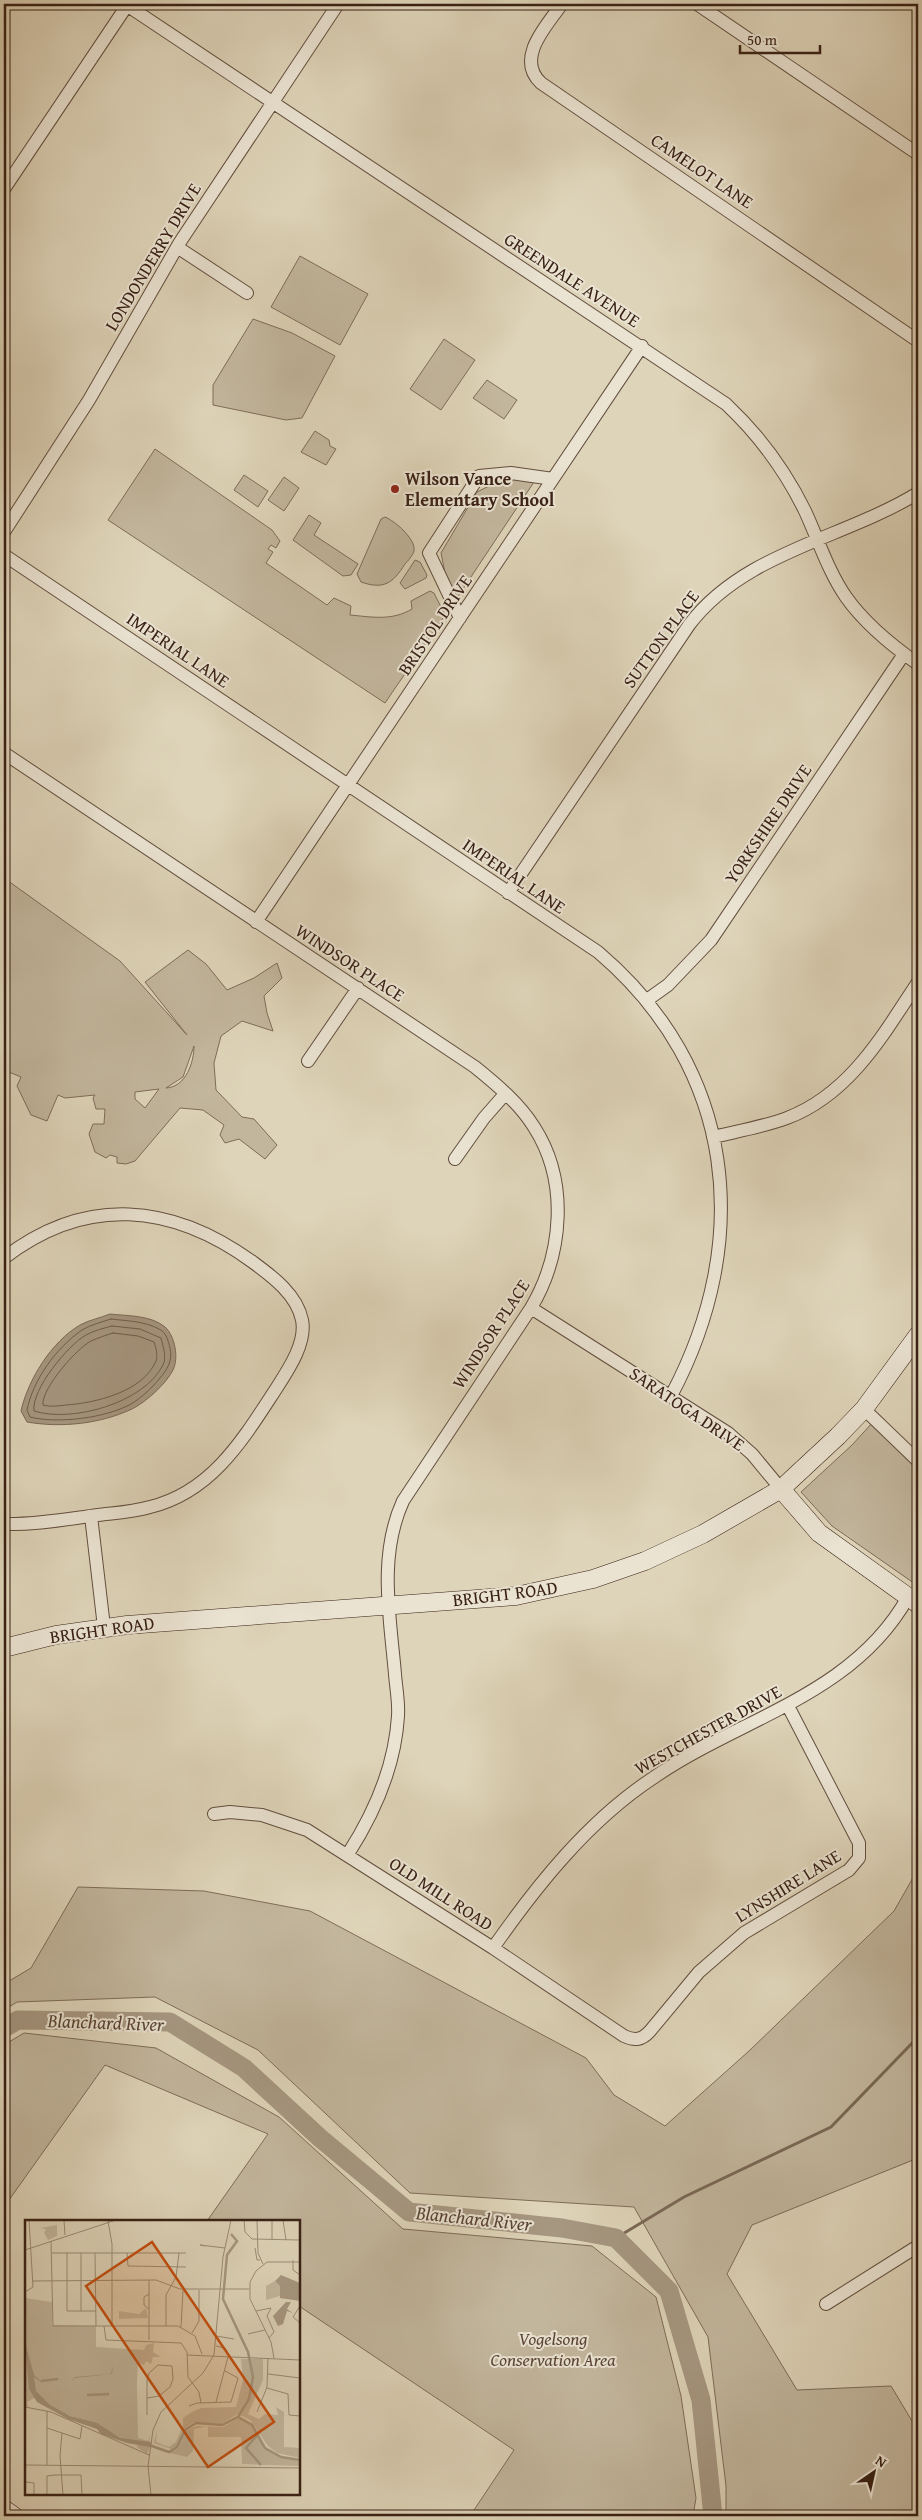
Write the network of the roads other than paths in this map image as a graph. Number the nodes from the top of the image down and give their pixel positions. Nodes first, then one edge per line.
1 (126, 4) edge
2 (338, 4) edge
3 (562, 4) edge
4 (697, 4) edge
5 (272, 102) junction
6 (918, 154) edge
7 (4, 189) edge
8 (177, 247) junction
9 (247, 293) dead end
10 (918, 341) edge
11 (642, 346) junction
12 (553, 479) junction
13 (918, 493) edge
14 (4, 532) edge
15 (818, 541) junction
16 (4, 555) edge
17 (460, 618) junction
18 (904, 654) junction
19 (918, 664) edge
20 (4, 753) edge
21 (348, 785) junction
22 (508, 893) junction
23 (256, 922) junction
24 (918, 982) edge
25 (358, 988) junction
26 (647, 1000) junction
27 (308, 1061) dead end
28 (505, 1094) junction
29 (713, 1137) junction
30 (455, 1159) dead end
31 (4, 1258) edge
32 (531, 1308) junction
33 (918, 1335) edge
34 (672, 1396) junction
35 (864, 1408) junction
36 (918, 1461) edge
37 (780, 1489) junction
38 (90, 1516) junction
39 (4, 1524) edge
40 (913, 1601) edge
41 (390, 1606) junction
42 (104, 1628) junction
43 (4, 1648) edge
44 (788, 1706) junction
45 (214, 1814) dead end
46 (348, 1854) junction
47 (493, 1948) junction
48 (636, 2039) joint
49 (918, 2246) edge
50 (826, 2304) dead end
51 (4, 2510) edge
52 (14, 2516) edge

1 - 5 street, GREENDALE AVENUE
1 - 7 street
2 - 5 street, LONDONDERRY DRIVE
3 - 10 street, CAMELOT LANE
4 - 6 street
5 - 8 street, LONDONDERRY DRIVE
5 - 11 street, GREENDALE AVENUE
8 - 9 street
8 - 14 street, LONDONDERRY DRIVE
11 - 12 street, BRISTOL DRIVE
11 - 15 street, GREENDALE AVENUE
12 - 17 street, BRISTOL DRIVE
12 - 17 street
13 - 15 street, SUTTON PLACE
15 - 18 street, GREENDALE AVENUE
15 - 22 street, SUTTON PLACE
16 - 21 street, IMPERIAL LANE
17 - 21 street, BRISTOL DRIVE
18 - 19 street, GREENDALE AVENUE
18 - 26 street, YORKSHIRE DRIVE
20 - 23 street, WINDSOR PLACE
21 - 22 street, IMPERIAL LANE
21 - 23 street, BRISTOL DRIVE
22 - 26 street, IMPERIAL LANE
23 - 25 street, WINDSOR PLACE
24 - 29 street
25 - 27 street
25 - 28 street, WINDSOR PLACE
26 - 29 street, IMPERIAL LANE
28 - 30 street
28 - 32 street, WINDSOR PLACE
29 - 34 street, IMPERIAL LANE
31 - 38 street
32 - 34 street, SARATOGA DRIVE
32 - 41 street, WINDSOR PLACE
33 - 35 main road, BRIGHT ROAD
34 - 37 street, SARATOGA DRIVE
35 - 36 street
35 - 37 main road, BRIGHT ROAD
37 - 40 main road, SARATOGA DRIVE
37 - 41 main road, BRIGHT ROAD
38 - 39 street
38 - 42 street
40 - 44 street, WESTCHESTER DRIVE
41 - 42 main road, BRIGHT ROAD
41 - 46 street, WINDSOR PLACE
42 - 43 main road, BRIGHT ROAD
44 - 47 street, WESTCHESTER DRIVE
44 - 48 street, LYNSHIRE LANE
45 - 46 street, OLD MILL ROAD
46 - 47 street, OLD MILL ROAD
47 - 48 street, OLD MILL ROAD
49 - 50 street
51 - 52 main road

